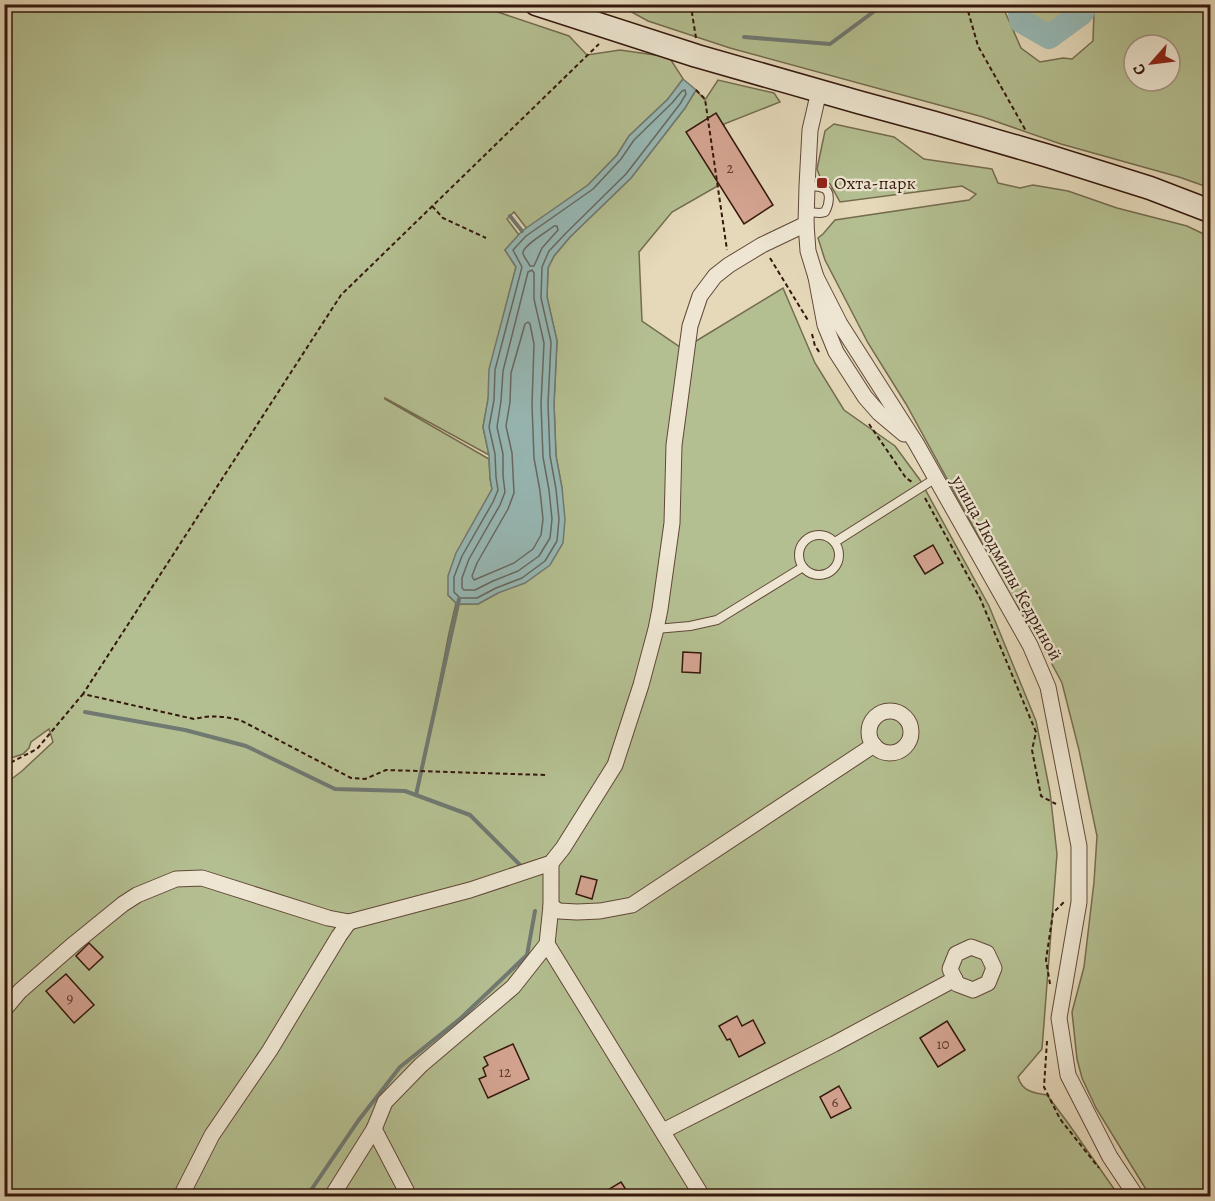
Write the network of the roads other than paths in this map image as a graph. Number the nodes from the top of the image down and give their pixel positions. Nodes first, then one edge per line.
1 (536, 4) edge
2 (819, 91) junction
3 (807, 186) junction
4 (1210, 211) edge
5 (806, 218) junction
6 (936, 478) junction
7 (835, 542) junction
8 (803, 567) junction
9 (656, 629) junction
10 (874, 745) dead end
11 (551, 863) junction
12 (551, 906) junction
13 (349, 922) junction
14 (547, 944) junction
15 (955, 979) dead end
16 (4, 1010) edge
17 (374, 1129) junction
18 (663, 1131) junction
19 (181, 1197) edge
20 (332, 1197) edge
21 (409, 1197) edge
22 (702, 1197) edge
23 (1136, 1197) edge

1 - 2 street
2 - 3 street, улица Людмилы Кедриной
2 - 4 street
3 - 5 street, улица Людмилы Кедриной
3 - 5 lane
5 - 6 street, улица Людмилы Кедриной
5 - 9 street
6 - 7 lane
6 - 23 street, улица Людмилы Кедриной
7 - 8 lane
7 - 8 lane
8 - 9 lane
9 - 11 street
10 - 12 street
11 - 12 street
11 - 13 street
12 - 14 street
13 - 16 street
13 - 19 street
14 - 17 street
14 - 18 street
15 - 18 street
17 - 20 street
17 - 21 street
18 - 22 street

